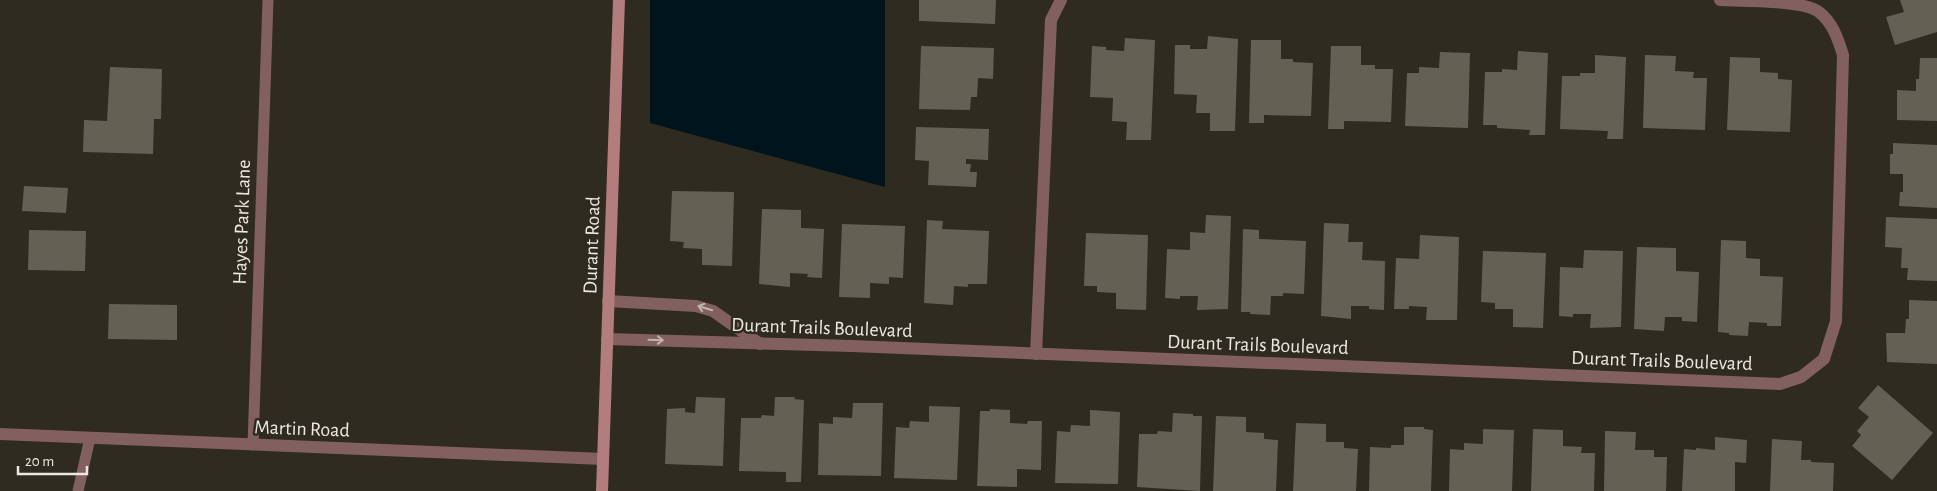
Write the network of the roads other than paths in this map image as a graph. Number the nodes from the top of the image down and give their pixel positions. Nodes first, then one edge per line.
1 (268, 0) edge
2 (619, 0) edge
3 (1061, 0) edge
4 (1720, 0) edge
5 (608, 301) junction
6 (607, 339) junction
7 (760, 344) junction
8 (1036, 354) junction
9 (0, 434) edge
10 (90, 438) junction
11 (253, 445) junction
12 (603, 459) junction
13 (78, 491) edge
14 (602, 491) edge

1 - 11 lane, Hayes Park Lane
2 - 5 street, Durant Road
3 - 8 street
4 - 8 street, Durant Trails Boulevard
5 - 6 street, Durant Road
7 -> 5 street
6 -> 7 street, Durant Trails Boulevard
6 - 12 street, Durant Road
7 - 8 street, Durant Trails Boulevard
9 - 10 street, Martin Road
10 - 11 street, Martin Road
10 - 13 lane
11 - 12 street, Martin Road
12 - 14 street, Durant Road

